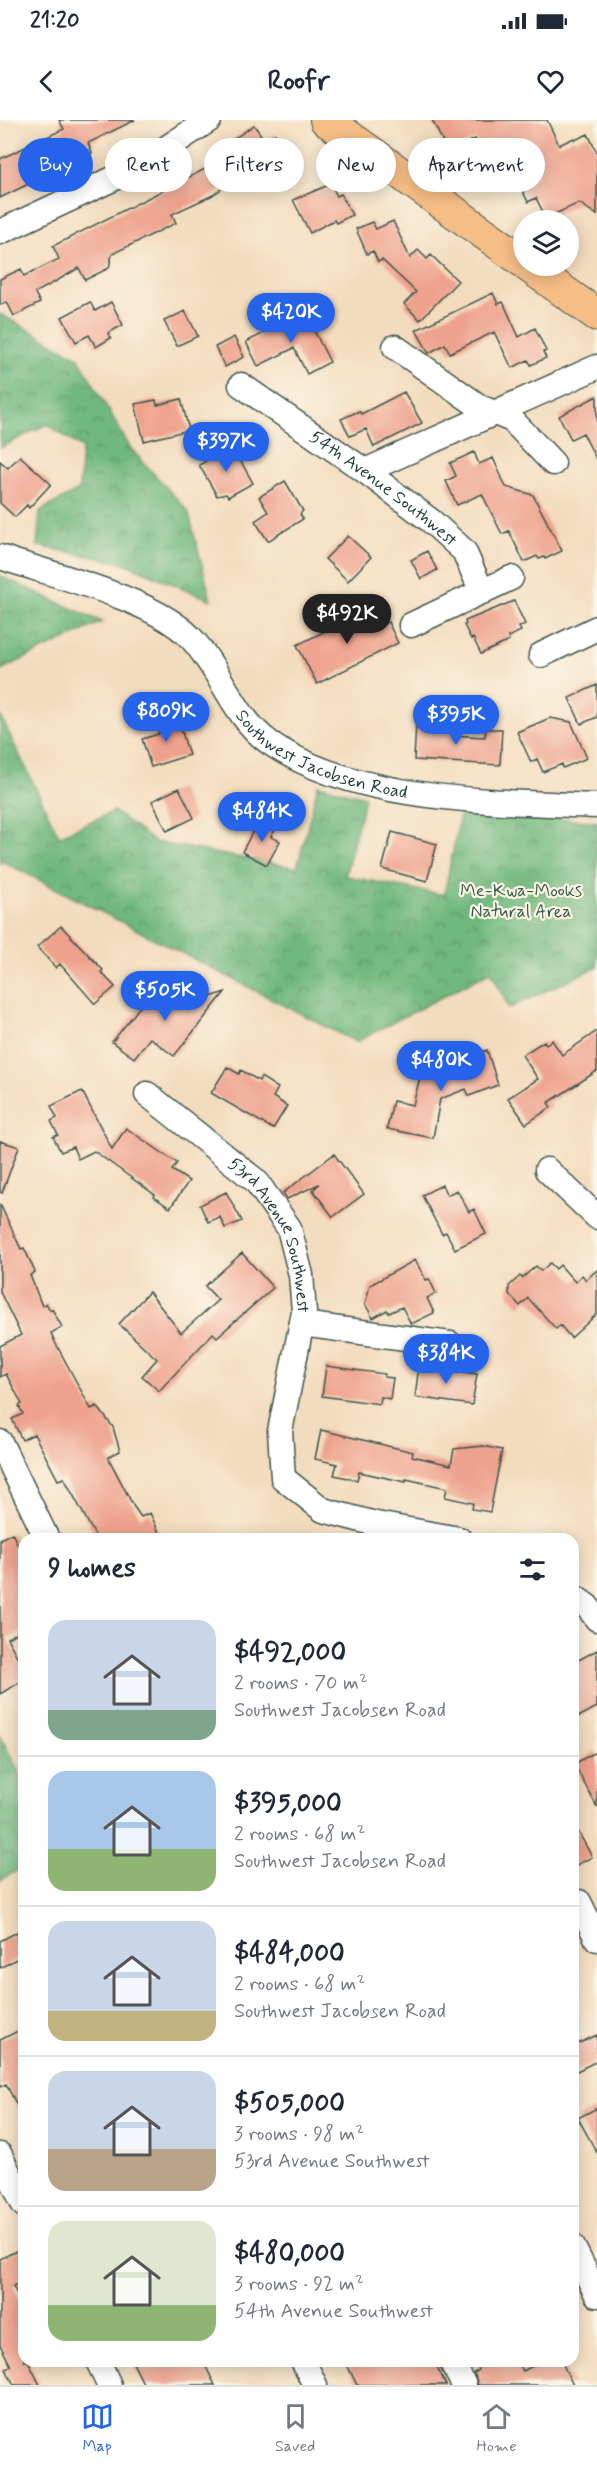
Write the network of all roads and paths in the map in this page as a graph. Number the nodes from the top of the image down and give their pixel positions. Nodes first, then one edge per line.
1 (209, 120) edge
2 (326, 120) edge
3 (0, 232) edge
4 (513, 254) edge
5 (542, 276) edge
6 (597, 315) edge
7 (394, 347) dead end
8 (597, 367) edge
9 (241, 385) dead end
10 (495, 413) junction
11 (553, 463) dead end
12 (365, 471) junction
13 (0, 557) edge
14 (511, 578) dead end
15 (482, 592) junction
16 (411, 625) dead end
17 (597, 628) edge
18 (541, 655) dead end
19 (597, 806) edge
20 (147, 1094) dead end
21 (547, 1170) dead end
22 (597, 1217) edge
23 (302, 1324) junction
24 (450, 1344) dead end
25 (0, 1442) edge
26 (44, 1533) edge
27 (426, 1533) edge
28 (579, 1600) edge
29 (597, 1619) edge
30 (579, 1902) dead end
31 (597, 1939) edge
32 (0, 2155) edge
33 (18, 2192) edge
34 (579, 2259) edge
35 (597, 2295) edge
36 (101, 2367) edge
37 (306, 2367) edge
38 (454, 2367) edge
39 (109, 2385) edge
40 (315, 2385) edge
41 (464, 2385) edge

1 - 3 street
2 - 4 main road
5 - 6 main road
7 - 10 street
8 - 10 street
9 - 12 street, 54th Avenue Southwest
10 - 11 street
10 - 12 street
12 - 15 street, 54th Avenue Southwest
13 - 19 street, Southwest Jacobsen Road
14 - 15 street
15 - 16 street
17 - 18 street
20 - 23 street, 53rd Avenue Southwest
21 - 22 street
23 - 24 street
23 - 27 street, 53rd Avenue Southwest
25 - 26 street
28 - 29 street
30 - 31 street
32 - 33 street
34 - 35 street
36 - 39 street
37 - 40 street
38 - 41 street

